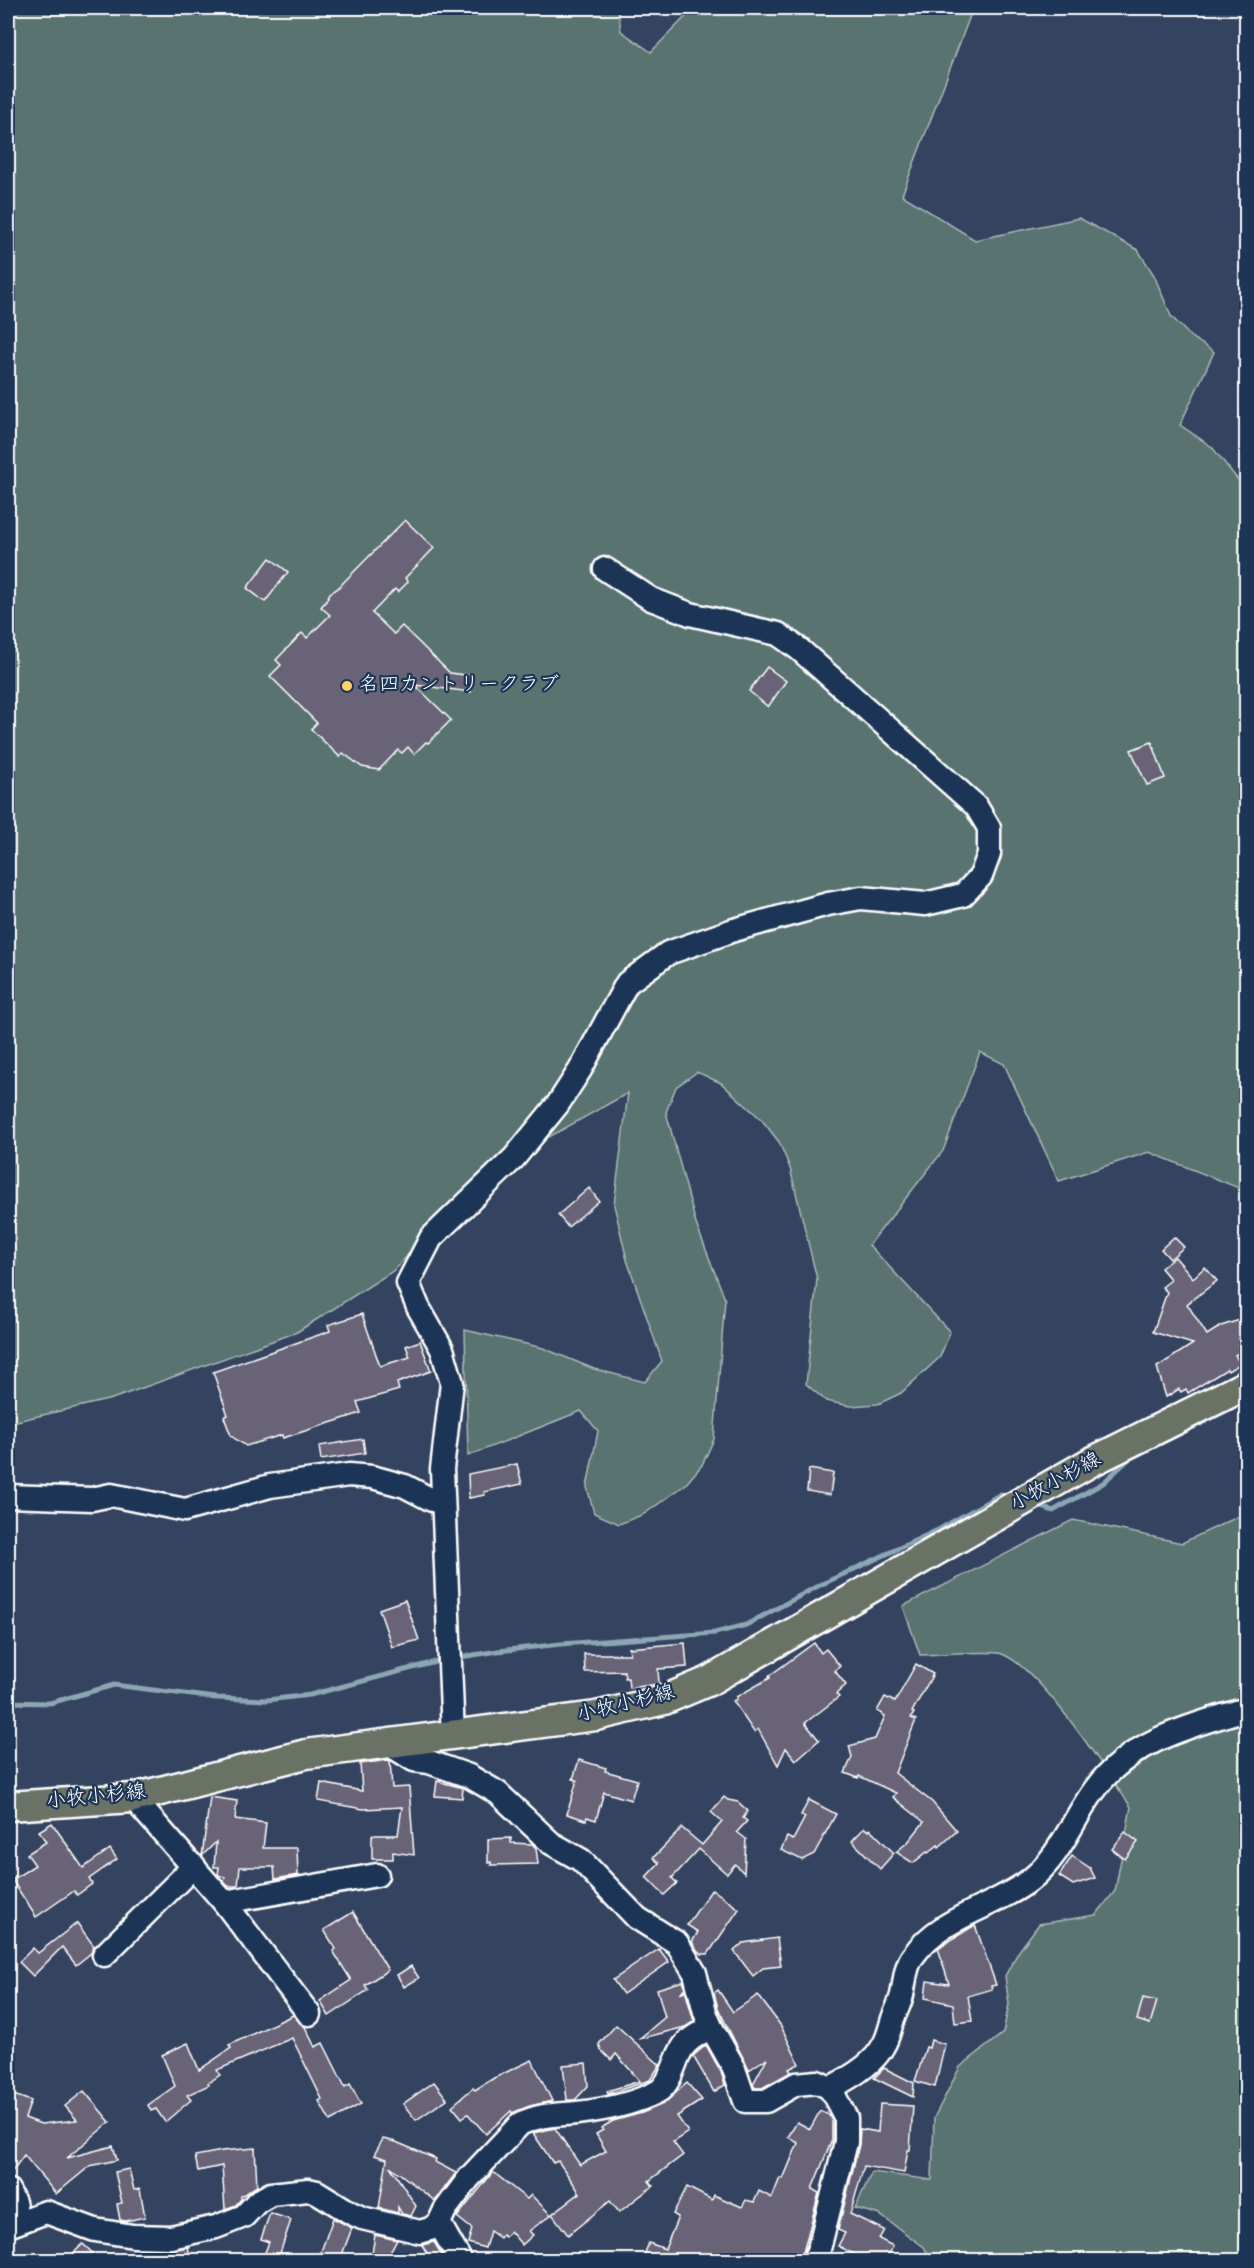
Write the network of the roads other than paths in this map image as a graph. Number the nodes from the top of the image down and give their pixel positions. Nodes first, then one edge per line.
1 (605, 569) dead end
2 (1246, 1385) edge
3 (8, 1496) edge
4 (443, 1503) junction
5 (1246, 1709) edge
6 (453, 1736) junction
7 (387, 1743) junction
8 (133, 1798) junction
9 (8, 1806) edge
10 (194, 1866) junction
11 (377, 1875) dead end
12 (224, 1902) junction
13 (104, 1955) dead end
14 (309, 2014) dead end
15 (711, 2027) junction
16 (830, 2088) junction
17 (8, 2190) edge
18 (439, 2223) junction
19 (13, 2224) edge
20 (460, 2260) edge
21 (814, 2260) edge

1 - 4 street
2 - 6 main road, 小牧小杉線
3 - 4 street
4 - 6 street
5 - 16 street
6 - 7 main road, 小牧小杉線
7 - 8 main road, 小牧小杉線
7 - 15 street
8 - 9 main road, 小牧小杉線
8 - 10 street
10 - 12 street
10 - 13 street
11 - 12 street
12 - 14 street
15 - 16 street
15 - 18 street
16 - 21 street
17 - 19 street
18 - 19 street
18 - 20 street

